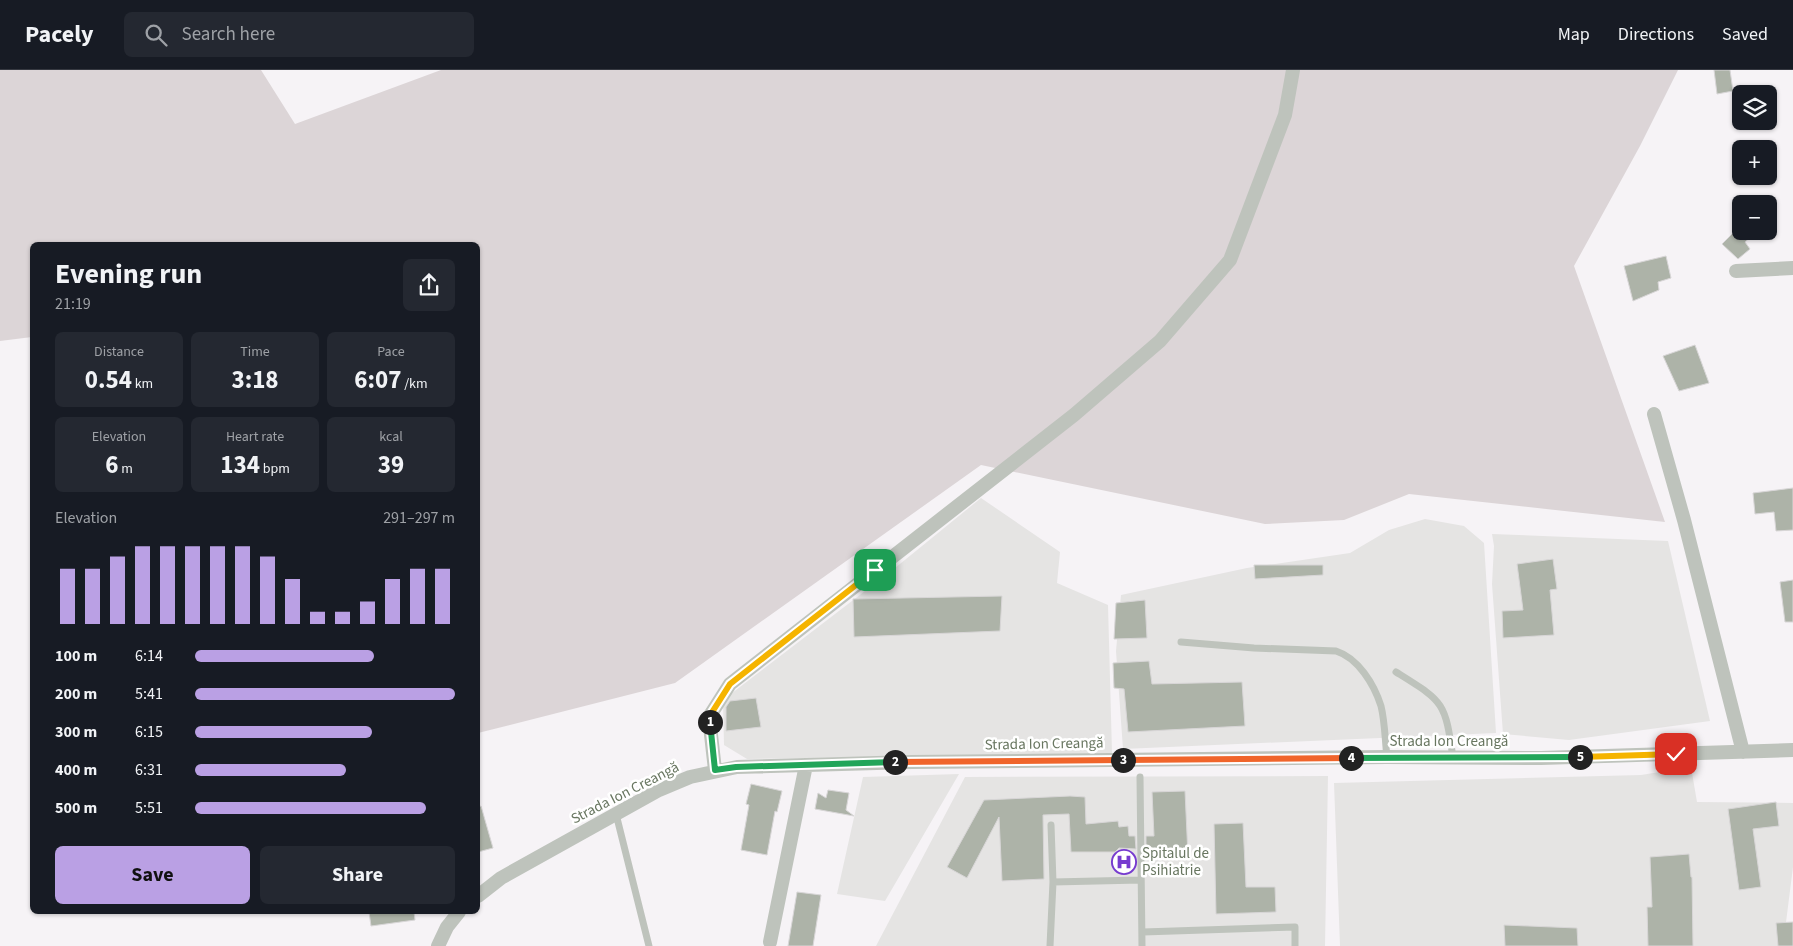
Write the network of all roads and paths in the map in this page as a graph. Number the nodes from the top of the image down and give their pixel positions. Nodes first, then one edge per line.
1 (1293, 70) edge
2 (1793, 268) edge
3 (1736, 271) dead end
4 (1654, 414) dead end
5 (1180, 642) dead end
6 (1396, 672) dead end
7 (1793, 750) edge
8 (1742, 752) junction
9 (1387, 757) junction
10 (1453, 758) junction
11 (806, 765) junction
12 (715, 770) junction
13 (1140, 777) dead end
14 (616, 814) junction
15 (1051, 825) dead end
16 (1140, 880) junction
17 (1053, 882) junction
18 (480, 894) edge
19 (457, 914) edge
20 (1142, 932) junction
21 (770, 942) dead end
22 (438, 946) edge
23 (649, 946) edge
24 (1050, 946) edge
25 (1142, 946) edge
26 (1295, 946) edge

1 - 12 street
2 - 3 street
4 - 8 street
5 - 9 lane
6 - 10 lane
7 - 8 street, Strada Ion Creangă
8 - 10 street, Strada Ion Creangă
9 - 10 street, Strada Ion Creangă
9 - 11 street, Strada Ion Creangă
11 - 12 street, Strada Ion Creangă
11 - 21 street
12 - 14 street, Strada Ion Creangă
13 - 16 lane
14 - 18 street, Strada Ion Creangă
14 - 23 lane
15 - 17 lane
16 - 17 lane
16 - 20 lane
17 - 24 lane
19 - 22 street
20 - 25 lane
20 - 26 lane

